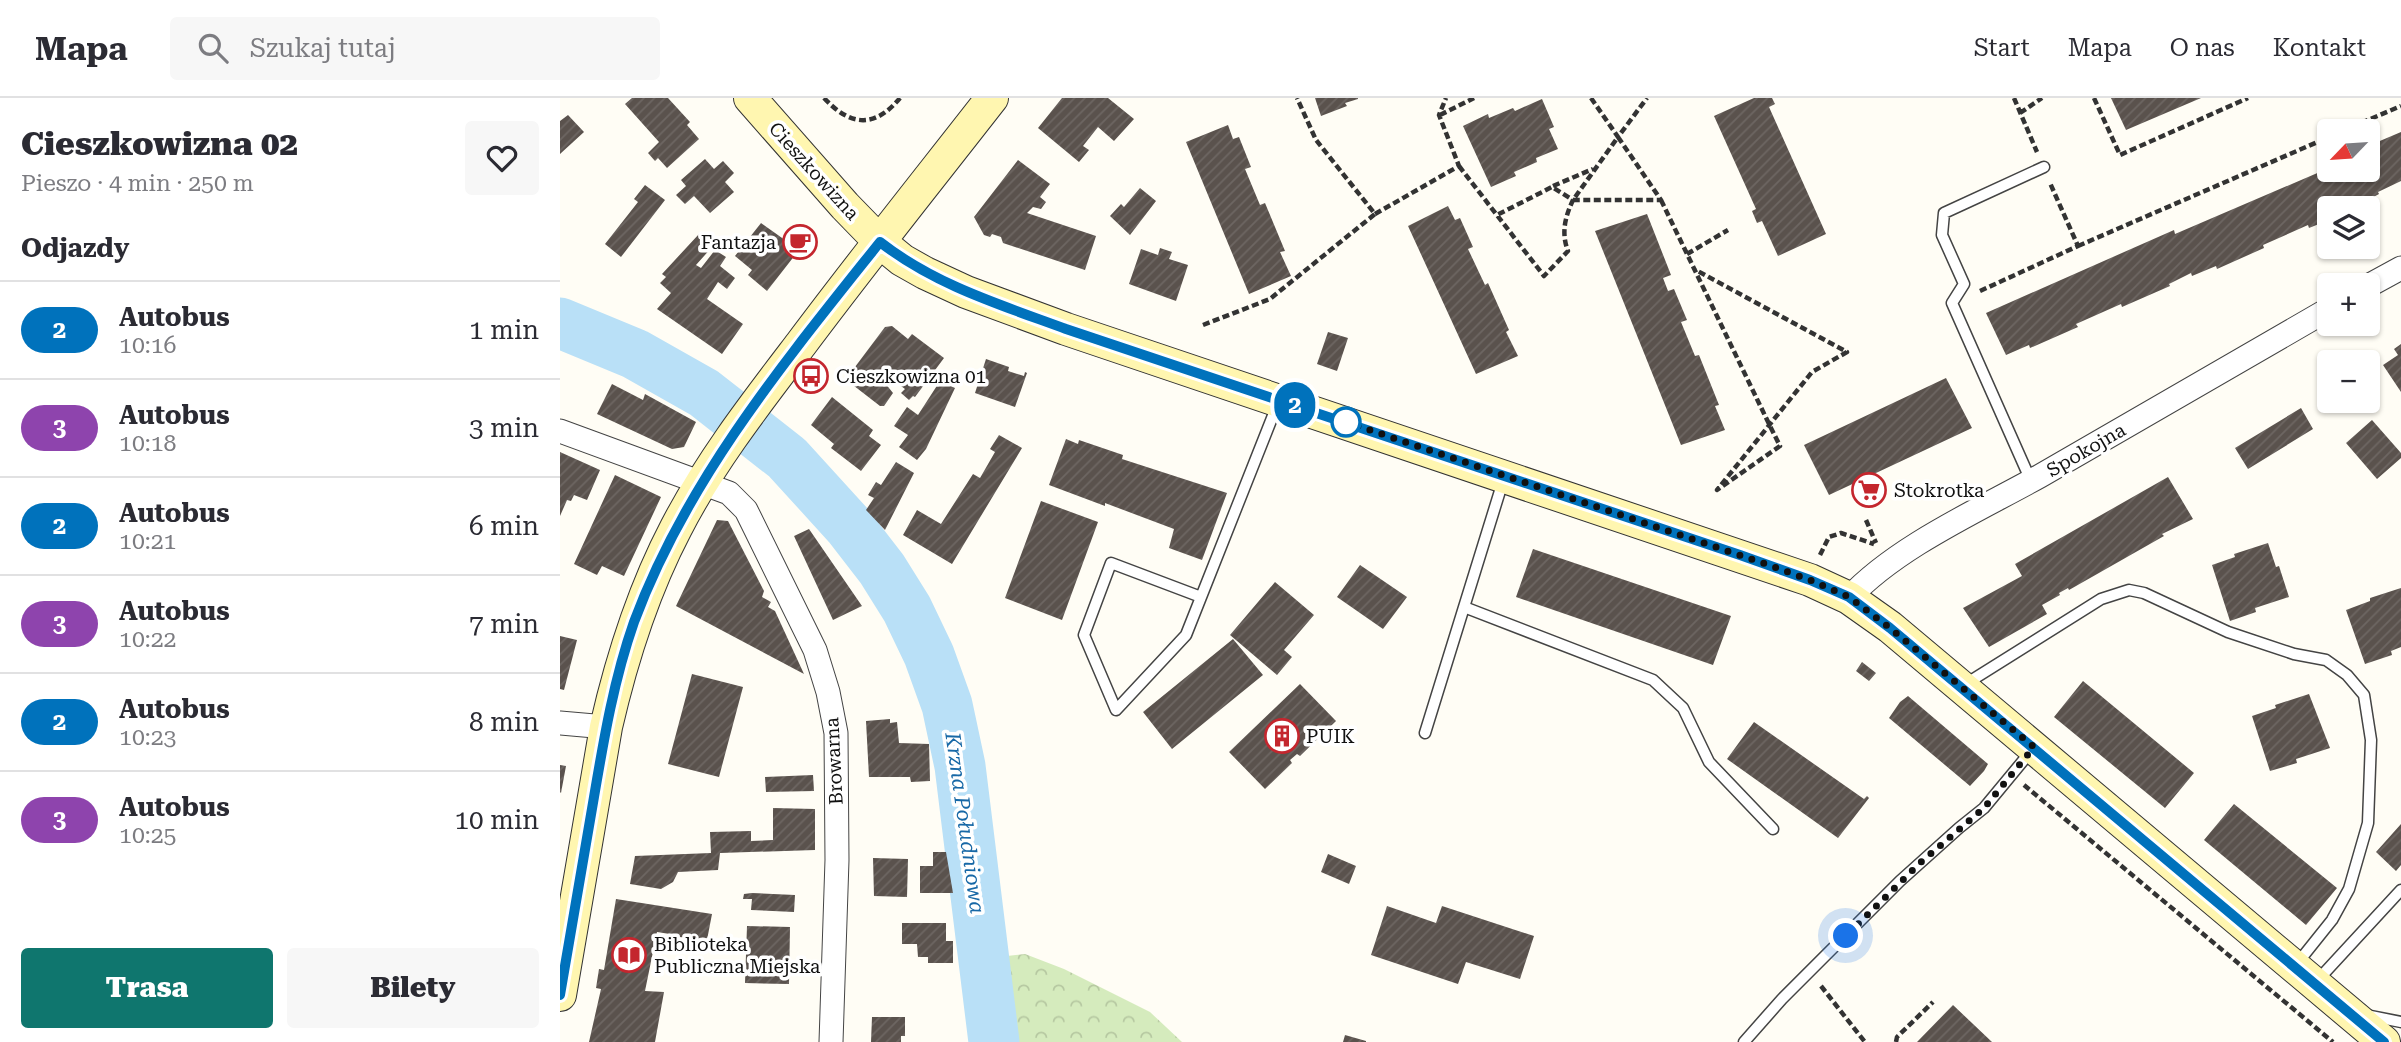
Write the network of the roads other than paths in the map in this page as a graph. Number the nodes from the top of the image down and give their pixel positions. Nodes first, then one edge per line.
1 (750, 98) edge
2 (992, 98) edge
3 (2043, 167) road end
4 (880, 242) junction
5 (2401, 268) edge
6 (2380, 279) edge
7 (2317, 316) edge
8 (1279, 400) junction
9 (560, 431) edge
10 (1505, 476) junction
11 (2031, 481) junction
12 (701, 482) junction
13 (1201, 597) junction
14 (1849, 597) junction
15 (1464, 607) junction
16 (1961, 687) junction
17 (560, 723) edge
18 (606, 727) junction
19 (1425, 733) dead end
20 (2034, 747) junction
21 (1773, 829) dead end
22 (2401, 890) edge
23 (2304, 975) junction
24 (560, 995) edge
25 (2346, 1010) junction
26 (2401, 1023) edge
27 (831, 1042) edge
28 (1744, 1042) edge
29 (2384, 1042) edge

1 - 4 street, Cieszkowizna
2 - 4 street
3 - 11 lane
4 - 8 street, Cieszkowizna
4 - 12 street
5 - 6 street
7 - 11 street, Spokojna
8 - 10 street, Cieszkowizna
8 - 13 lane
9 - 12 street, Browarna
10 - 14 street, Cieszkowizna
10 - 15 lane
11 - 14 street, Spokojna
12 - 18 street
12 - 27 street, Browarna
13 - 13 lane
14 - 16 street, Cieszkowizna
15 - 19 lane
15 - 21 lane
16 - 20 street, Cieszkowizna
16 - 23 lane
17 - 18 street
18 - 24 street
20 - 23 street, Cieszkowizna
20 - 28 lane
22 - 23 lane
23 - 25 street, Cieszkowizna
25 - 26 lane
25 - 29 street, Cieszkowizna

